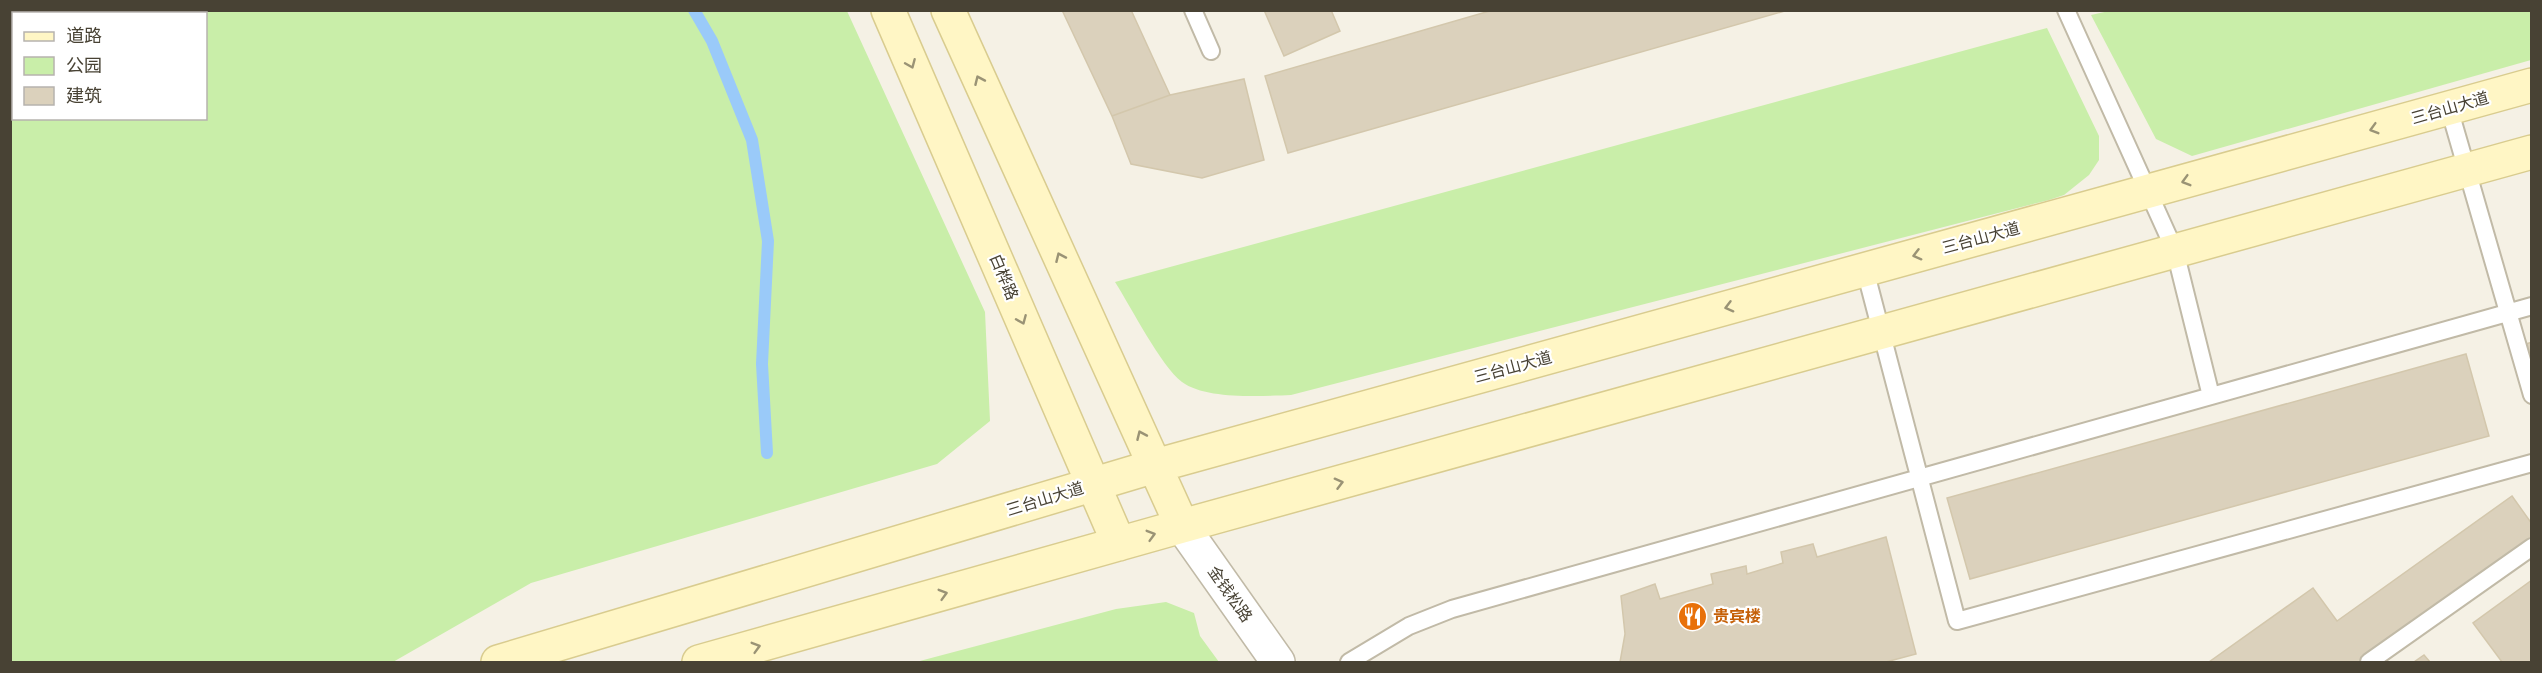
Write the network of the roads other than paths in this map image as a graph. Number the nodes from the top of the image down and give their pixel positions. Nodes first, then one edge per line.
1 (888, 10) edge
2 (948, 10) edge
3 (1193, 10) edge
4 (2066, 10) edge
5 (1211, 51) dead end
6 (2532, 85) edge
7 (2449, 108) junction
8 (2532, 152) edge
9 (2466, 171) junction
10 (2148, 191) junction
11 (2175, 251) junction
12 (1865, 270) junction
13 (2532, 306) edge
14 (2508, 312) junction
15 (1880, 333) junction
16 (2532, 395) edge
17 (2211, 396) junction
18 (2532, 463) edge
19 (1155, 466) junction
20 (1921, 477) junction
21 (1094, 485) junction
22 (1182, 526) junction
23 (1119, 544) junction
24 (2532, 547) edge
25 (498, 663) edge
26 (699, 663) edge
27 (1278, 663) edge
28 (1349, 663) edge
29 (2369, 663) edge

1 -> 21 main road, 白桦路
19 -> 2 main road
3 - 5 lane
4 - 10 lane
6 - 7 main road, 三台山大道
7 - 9 lane
7 -> 10 main road, 三台山大道
8 - 9 main road
9 - 11 main road
9 - 14 lane
10 - 11 lane
10 -> 12 main road, 三台山大道
11 - 15 main road
11 - 17 lane
12 - 15 lane
12 -> 19 main road, 三台山大道
13 - 14 lane
14 - 16 lane
14 - 17 lane
15 - 20 lane
22 -> 15 main road
17 - 20 lane
18 - 20 lane
19 - 21 main road, 三台山大道
19 - 22 main road
20 - 28 lane
21 - 23 main road, 白桦路
21 - 25 main road, 三台山大道
23 -> 22 main road
22 - 27 street, 金钱松路
26 -> 23 main road
24 - 29 lane

